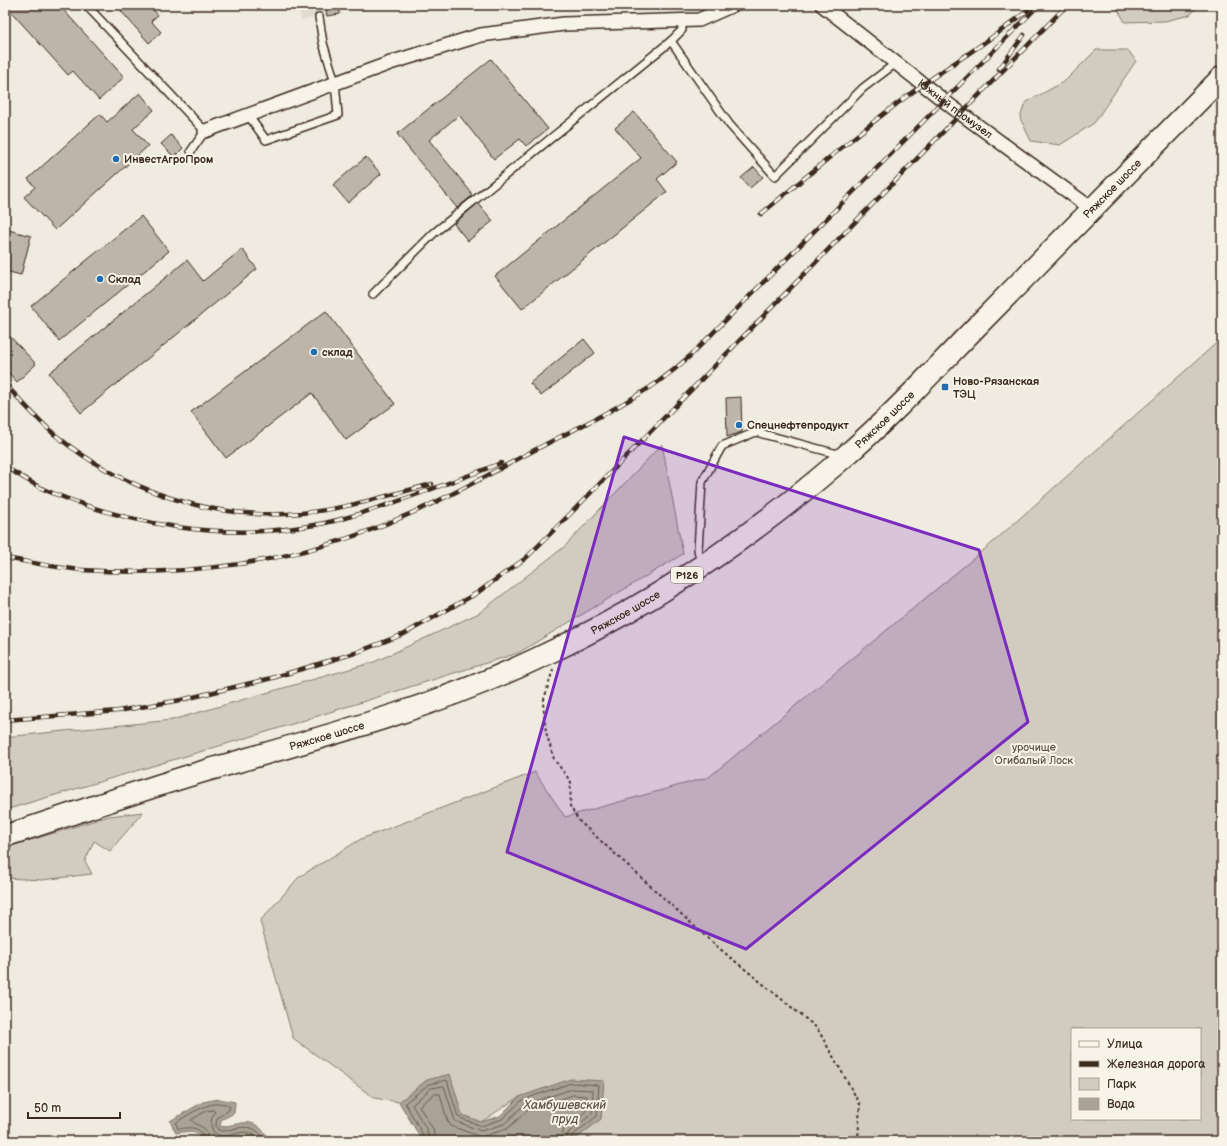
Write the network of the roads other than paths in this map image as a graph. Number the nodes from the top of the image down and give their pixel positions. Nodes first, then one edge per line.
1 (86, 5) edge
2 (822, 5) edge
3 (731, 6) edge
4 (319, 17) dead end
5 (682, 21) junction
6 (671, 41) junction
7 (896, 63) junction
8 (1222, 77) edge
9 (335, 82) junction
10 (248, 114) junction
11 (205, 131) junction
12 (191, 151) dead end
13 (1092, 209) junction
14 (373, 294) dead end
15 (845, 456) junction
16 (701, 566) junction
17 (5, 836) edge

1 - 11 lane
2 - 7 street, Южный промузел
3 - 5 street
4 - 9 lane
5 - 6 lane
5 - 9 street
6 - 7 lane
6 - 14 lane
7 - 13 street, Южный промузел
8 - 13 main road, Ряжское шоссе / Р126
9 - 10 street
9 - 10 lane
10 - 11 street
11 - 12 lane
13 - 15 main road, Ряжское шоссе / Р126
15 - 16 main road, Ряжское шоссе / Р126
15 - 16 lane
16 - 17 main road, Ряжское шоссе / Р126

